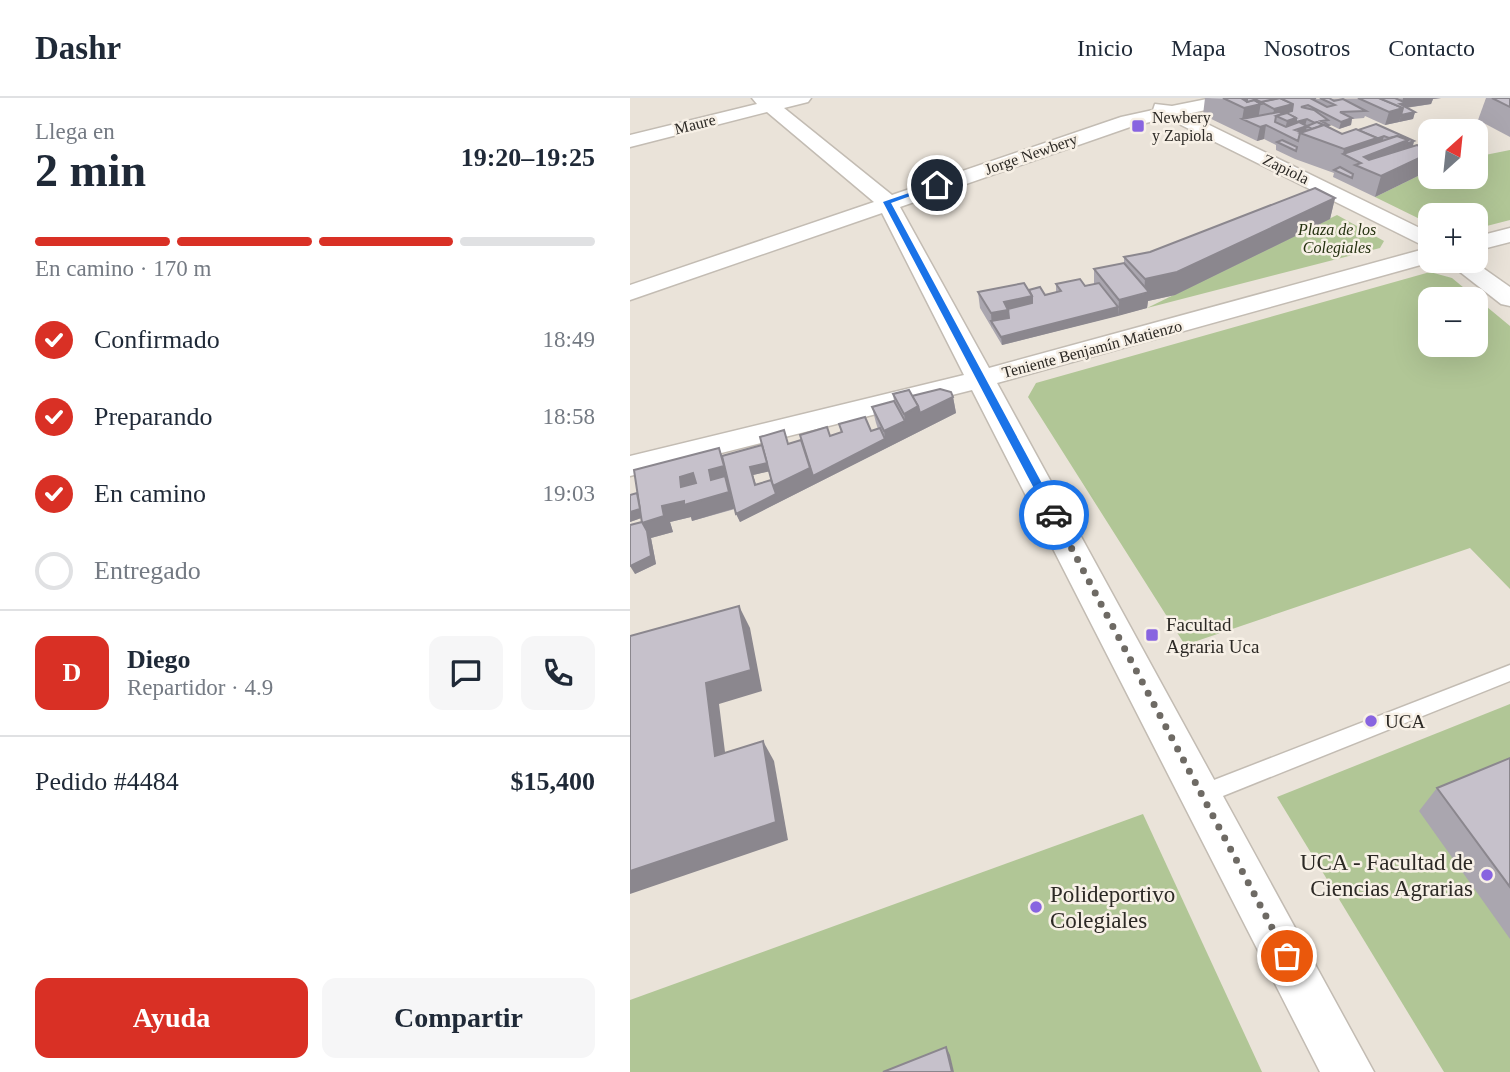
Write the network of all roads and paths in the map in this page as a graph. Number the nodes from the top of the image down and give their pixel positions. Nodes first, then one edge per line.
1 (802, 98) edge
2 (1142, 98) edge
3 (1237, 98) edge
4 (766, 102) edge
5 (1167, 111) junction
6 (630, 141) edge
7 (887, 202) junction
8 (1510, 235) edge
9 (1418, 236) edge
10 (1488, 241) edge
11 (1418, 258) edge
12 (1474, 273) edge
13 (630, 293) edge
14 (1510, 299) edge
15 (981, 379) junction
16 (630, 466) edge
17 (1510, 673) edge
18 (1203, 794) junction
19 (1348, 1072) edge

1 - 4 street, Maure
2 - 5 street, Zapiola
3 - 5 street, Jorge Newbery
4 - 6 street, Maure
4 - 7 street
5 - 7 street, Jorge Newbery
5 - 9 street, Zapiola
7 - 13 street, Jorge Newbery
7 - 15 street
8 - 10 street
11 - 15 street, Teniente Benjamín Matienzo
12 - 14 street
15 - 16 street, Teniente Benjamín Matienzo
15 - 18 street
17 - 18 lane
18 - 19 street

